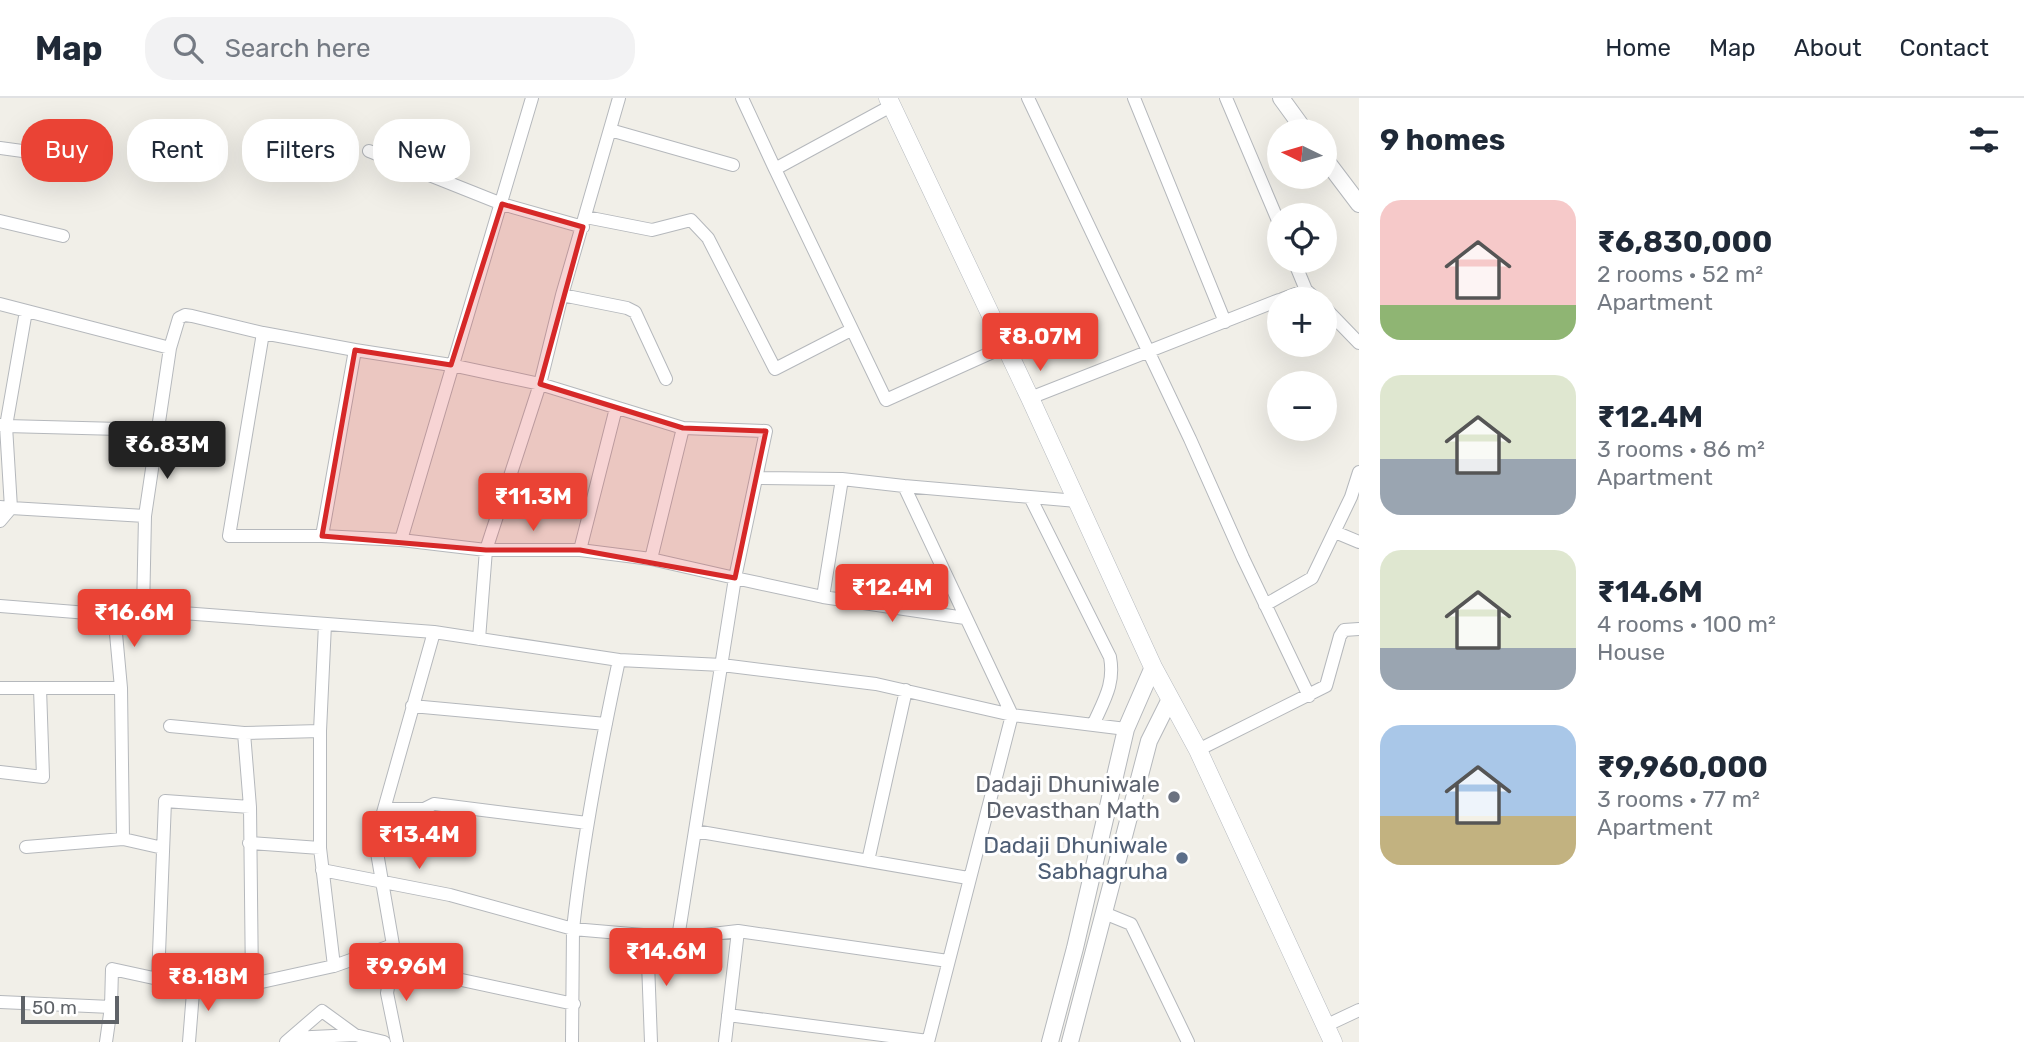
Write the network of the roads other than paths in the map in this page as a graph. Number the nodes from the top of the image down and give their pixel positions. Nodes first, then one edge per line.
1 (533, 98) edge
2 (619, 98) edge
3 (742, 98) edge
4 (1028, 98) edge
5 (1134, 98) edge
6 (1226, 98) edge
7 (1281, 98) edge
8 (889, 102) edge
9 (1296, 119) edge
10 (610, 130) junction
11 (0, 148) edge
12 (21, 151) edge
13 (369, 152) dead end
14 (733, 165) dead end
15 (775, 169) junction
16 (1337, 174) edge
17 (1357, 199) edge
18 (1271, 203) edge
19 (502, 204) junction
20 (0, 221) edge
21 (584, 222) junction
22 (63, 236) dead end
23 (562, 295) junction
24 (0, 304) edge
25 (1267, 305) edge
26 (26, 311) junction
27 (1337, 320) edge
28 (1225, 321) junction
29 (851, 330) junction
30 (263, 333) junction
31 (1359, 343) edge
32 (1006, 346) junction
33 (170, 348) junction
34 (355, 350) junction
35 (1147, 352) junction
36 (451, 365) junction
37 (666, 379) dead end
38 (540, 384) junction
39 (1030, 398) junction
40 (617, 408) junction
41 (3, 425) edge
42 (683, 428) junction
43 (158, 430) junction
44 (1359, 472) edge
45 (756, 478) junction
46 (842, 479) junction
47 (904, 486) junction
48 (1030, 497) junction
49 (1077, 501) junction
50 (5, 508) edge
51 (145, 516) junction
52 (0, 521) edge
53 (1335, 532) junction
54 (322, 536) junction
55 (401, 540) junction
56 (1359, 542) edge
57 (486, 550) junction
58 (580, 550) junction
59 (651, 559) junction
60 (735, 578) junction
61 (823, 597) junction
62 (1265, 605) junction
63 (0, 606) edge
64 (114, 612) junction
65 (143, 612) junction
66 (965, 618) junction
67 (325, 624) junction
68 (1359, 629) edge
69 (433, 632) junction
70 (479, 639) junction
71 (620, 660) junction
72 (722, 665) junction
73 (1153, 667) junction
74 (0, 688) edge
75 (40, 688) junction
76 (121, 688) junction
77 (906, 690) junction
78 (1308, 696) junction
79 (1170, 699) junction
80 (412, 706) junction
81 (1012, 715) junction
82 (606, 724) junction
83 (1093, 724) junction
84 (170, 726) dead end
85 (1126, 729) junction
86 (320, 731) junction
87 (244, 733) junction
88 (1198, 750) junction
89 (0, 772) edge
90 (250, 807) junction
91 (384, 809) junction
92 (587, 823) junction
93 (695, 831) junction
94 (123, 839) junction
95 (249, 843) junction
96 (26, 847) dead end
97 (163, 848) junction
98 (320, 848) junction
99 (868, 861) junction
100 (322, 870) junction
101 (968, 878) junction
102 (381, 880) junction
103 (1104, 913) junction
104 (573, 929) junction
105 (738, 931) junction
106 (647, 936) junction
107 (678, 938) junction
108 (393, 945) junction
109 (948, 961) junction
110 (392, 965) junction
111 (334, 966) junction
112 (158, 979) junction
113 (194, 981) junction
114 (252, 984) junction
115 (0, 1002) edge
116 (574, 1004) junction
117 (111, 1007) junction
118 (1359, 1010) edge
119 (728, 1015) junction
120 (1329, 1034) edge
121 (355, 1035) junction
122 (288, 1040) edge
123 (928, 1041) edge
124 (1186, 1041) edge
125 (106, 1042) edge
126 (189, 1042) edge
127 (384, 1042) edge
128 (397, 1042) edge
129 (572, 1042) edge
130 (651, 1042) edge
131 (725, 1042) edge
132 (1050, 1042) edge
133 (1070, 1042) edge

1 - 19 street
2 - 10 street
3 - 15 street
4 - 35 street
5 - 28 street
6 - 18 street
7 - 9 street
8 - 15 street
8 - 32 main road
10 - 14 street
10 - 21 street
11 - 12 street
13 - 19 street
15 - 29 street
16 - 17 street
19 - 21 street
19 - 36 street
20 - 22 street
21 - 23 street
21 - 29 street
23 - 37 street
23 - 38 street
24 - 26 street
25 - 28 street
26 - 33 street
26 - 41 street
27 - 31 street
28 - 35 street
29 - 32 street
30 - 33 street
30 - 34 street
30 - 54 street
32 - 39 main road
33 - 43 street
34 - 36 street
34 - 54 street
35 - 39 street
35 - 62 street
36 - 38 street
36 - 55 street
38 - 40 street
38 - 57 street
39 - 49 main road
40 - 42 street
40 - 58 street
41 - 43 street
41 - 50 street
42 - 45 street
42 - 59 street
43 - 51 street
44 - 53 street
45 - 46 street
45 - 60 street
46 - 47 street
46 - 61 street
47 - 48 street
47 - 66 street
48 - 49 street
48 - 83 street
49 - 73 main road
50 - 51 street
50 - 52 street
51 - 65 street
53 - 56 street
53 - 62 street
54 - 55 street
55 - 57 street
57 - 58 street
57 - 70 street
58 - 59 street
59 - 60 street
60 - 61 street
60 - 72 street
61 - 66 street
62 - 78 street
63 - 64 street
64 - 65 street
64 - 76 street
65 - 67 street
66 - 81 street
67 - 69 street
67 - 86 street
68 - 78 street
69 - 70 street
69 - 80 street
70 - 71 street
71 - 72 street
71 - 82 street
72 - 77 street
72 - 93 street
73 - 79 main road
73 - 85 street
74 - 75 street
75 - 76 street
75 - 89 street
76 - 94 street
77 - 81 street
77 - 99 street
78 - 88 street
79 - 88 main road
79 - 103 street
80 - 82 street
80 - 91 street
81 - 83 street
81 - 101 street
82 - 92 street
83 - 85 street
84 - 87 street
85 - 132 street
86 - 87 street
86 - 98 street
87 - 90 street
88 - 120 main road
90 - 95 street
90 - 97 street
91 - 92 street
91 - 102 street
92 - 104 street
93 - 99 street
93 - 107 street
94 - 96 street
94 - 97 street
95 - 98 street
95 - 114 street
97 - 112 street
98 - 100 street
99 - 101 street
100 - 102 street
100 - 111 street
101 - 109 street
102 - 104 street
102 - 108 street
103 - 124 street
103 - 133 street
104 - 106 street
104 - 116 street
105 - 107 street
105 - 109 street
105 - 119 street
106 - 107 street
106 - 130 street
108 - 110 street
108 - 111 street
109 - 123 street
110 - 116 street
110 - 128 street
111 - 114 street
112 - 113 street
112 - 117 street
113 - 114 street
113 - 126 street
115 - 117 street
116 - 129 street
117 - 125 street
118 - 120 street
119 - 123 street
119 - 131 street
121 - 122 street
121 - 122 street
121 - 127 street

